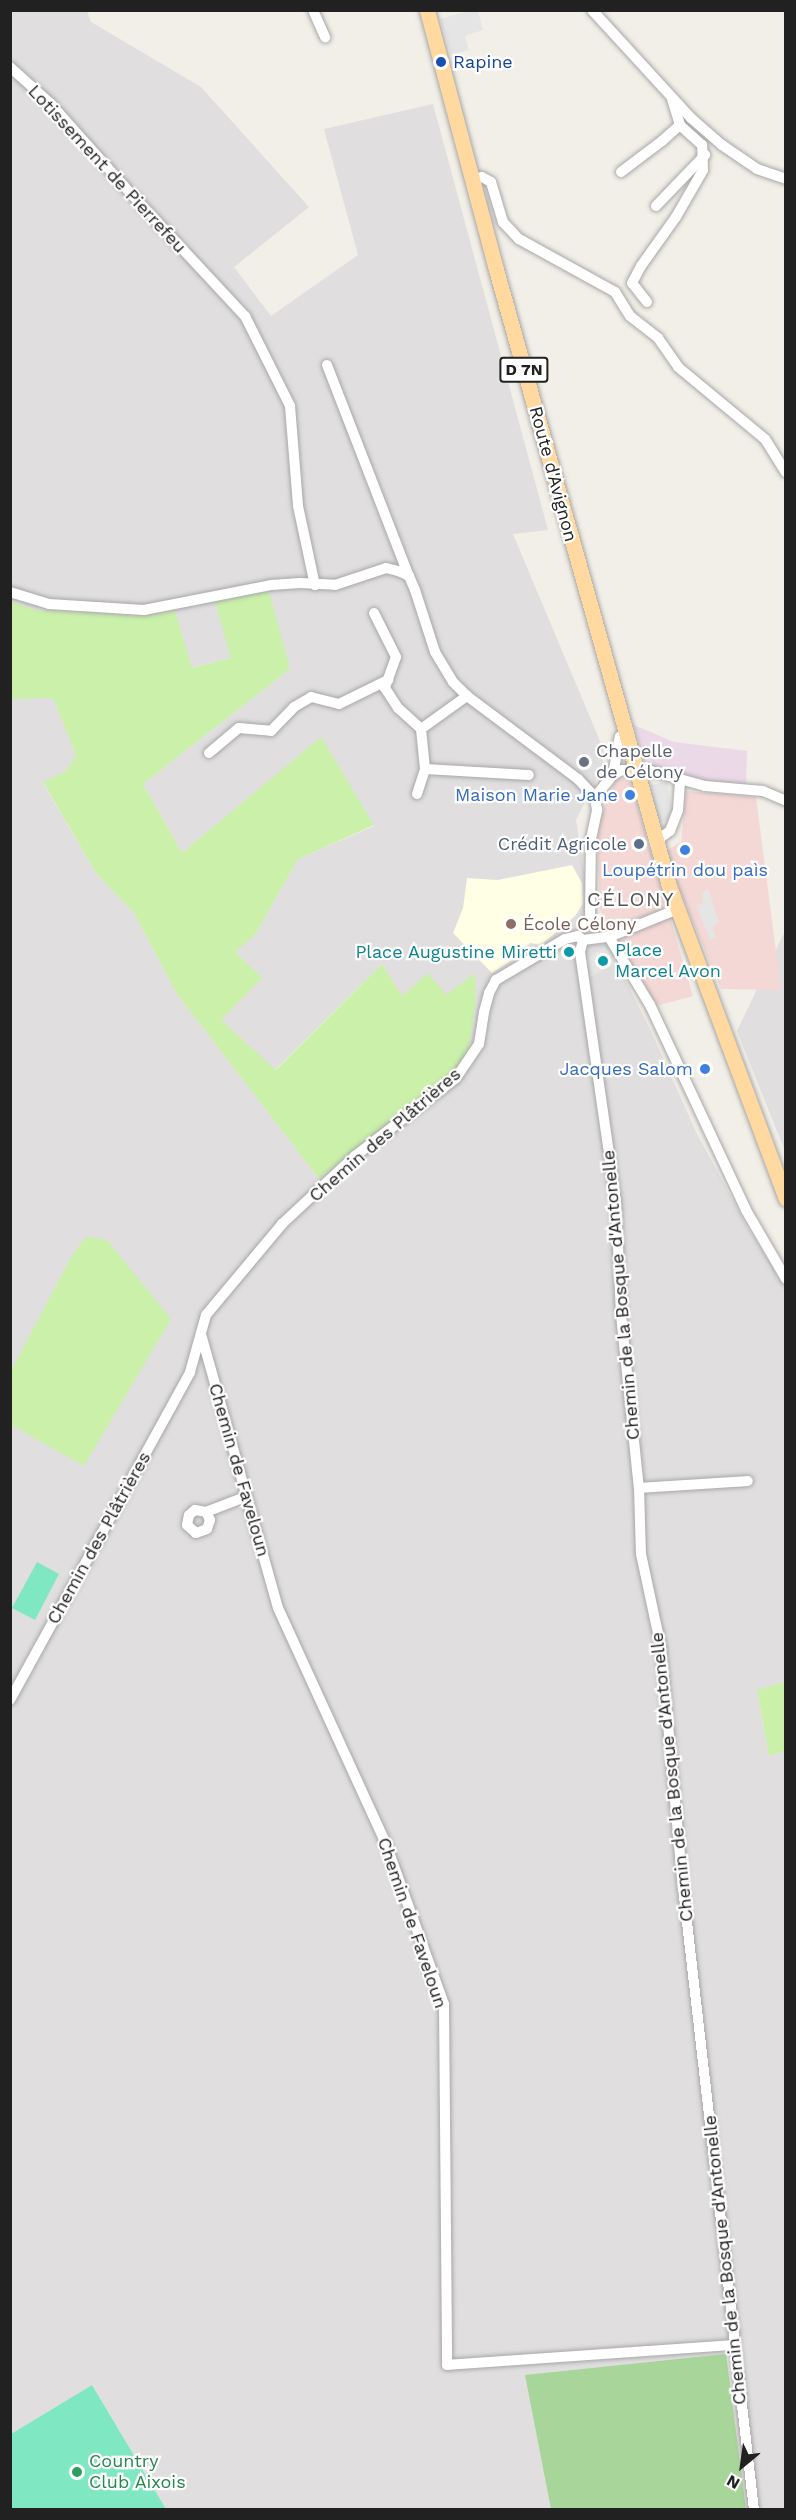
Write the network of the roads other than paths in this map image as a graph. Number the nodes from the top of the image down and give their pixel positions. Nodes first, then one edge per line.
1 (314, 10) edge
2 (422, 10) edge
3 (427, 10) edge
4 (592, 10) edge
5 (325, 37) dead end
6 (10, 67) edge
7 (671, 94) junction
8 (455, 119) junction
9 (680, 125) junction
10 (705, 155) junction
11 (621, 172) dead end
12 (786, 179) edge
13 (472, 180) junction
14 (656, 206) dead end
15 (647, 302) dead end
16 (327, 365) dead end
17 (786, 472) edge
18 (409, 576) junction
19 (315, 585) junction
20 (10, 592) edge
21 (374, 613) dead end
22 (594, 620) junction
23 (388, 680) junction
24 (466, 696) junction
25 (421, 729) junction
26 (620, 736) junction
27 (209, 753) dead end
28 (425, 770) junction
29 (634, 770) junction
30 (529, 775) dead end
31 (613, 775) junction
32 (680, 780) junction
33 (417, 794) dead end
34 (595, 796) junction
35 (786, 801) edge
36 (656, 841) junction
37 (675, 910) junction
38 (609, 937) junction
39 (584, 938) junction
40 (786, 1199) edge
41 (786, 1279) edge
42 (201, 1334) junction
43 (748, 1481) dead end
44 (639, 1488) junction
45 (245, 1497) junction
46 (206, 1512) dead end
47 (10, 1700) edge
48 (734, 2345) junction
49 (754, 2510) edge

1 - 5 street
2 - 8 main road, Route d'Avignon / D 7N
3 - 8 main road, Route d'Avignon / D 7N
4 - 7 street
6 - 19 street, Lotissement de Pierrefeu
7 - 9 street
7 - 12 street
8 - 13 main road, Route d'Avignon / D 7N
9 - 10 street
9 - 11 street
10 - 14 street
10 - 15 street
13 - 17 street
13 - 22 main road, Route d'Avignon / D 7N
16 - 18 street
18 - 19 street
18 - 24 street
19 - 20 street
21 - 23 street
22 - 26 main road, Route d'Avignon / D 7N
22 - 29 main road, Route d'Avignon / D 7N
23 - 25 street
23 - 27 street
24 - 25 street
24 - 34 street
25 - 28 street
26 - 29 main road, Route d'Avignon / D 7N
26 - 31 street
28 - 30 street
28 - 33 street
29 - 31 street
29 - 32 street
29 - 36 main road, Route d'Avignon / D 7N
29 - 37 main road, Route d'Avignon / D 7N
31 - 34 street
32 - 35 street
32 - 36 street
34 - 39 street
36 - 37 main road, Route d'Avignon / D 7N
37 - 38 street
37 - 40 main road, Route d'Avignon / D 7N
38 - 39 street
38 - 41 street
39 - 42 street, Chemin des Plâtrières
39 - 44 street, Chemin de la Bosque d'Antonelle
42 - 45 street, Chemin de Faveloun
42 - 47 street, Chemin des Plâtrières
43 - 44 street
44 - 48 street, Chemin de la Bosque d'Antonelle
45 - 46 street
45 - 48 street, Chemin de Faveloun
48 - 49 street, Chemin de la Bosque d'Antonelle

